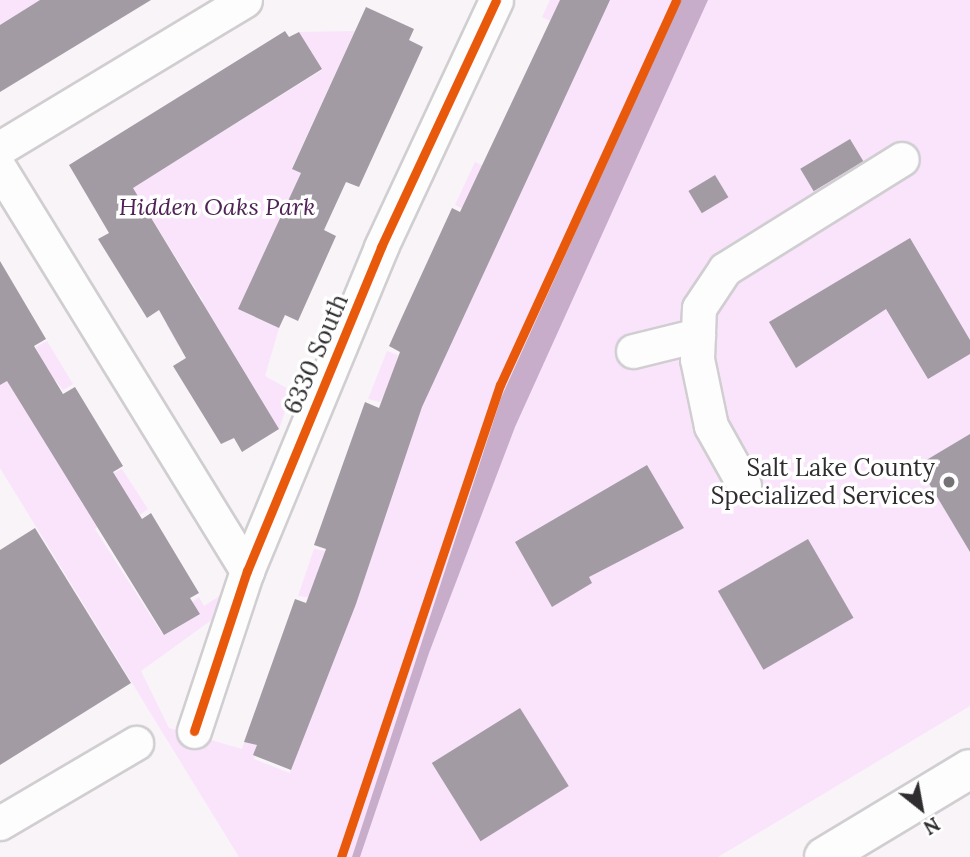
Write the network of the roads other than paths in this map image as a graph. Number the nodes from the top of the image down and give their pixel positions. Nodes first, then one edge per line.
1 (245, 0) edge
2 (496, 0) edge
3 (0, 148) edge
4 (902, 159) dead end
5 (0, 169) edge
6 (698, 335) junction
7 (633, 351) dead end
8 (744, 485) dead end
9 (247, 571) junction
10 (194, 731) dead end
11 (136, 743) dead end
12 (970, 769) edge
13 (0, 823) edge
14 (824, 857) edge

1 - 3 street
2 - 9 street, 6330 South
4 - 6 street
5 - 9 street
6 - 7 street
6 - 8 street
9 - 10 street, 6330 South
11 - 13 street
12 - 14 main road

